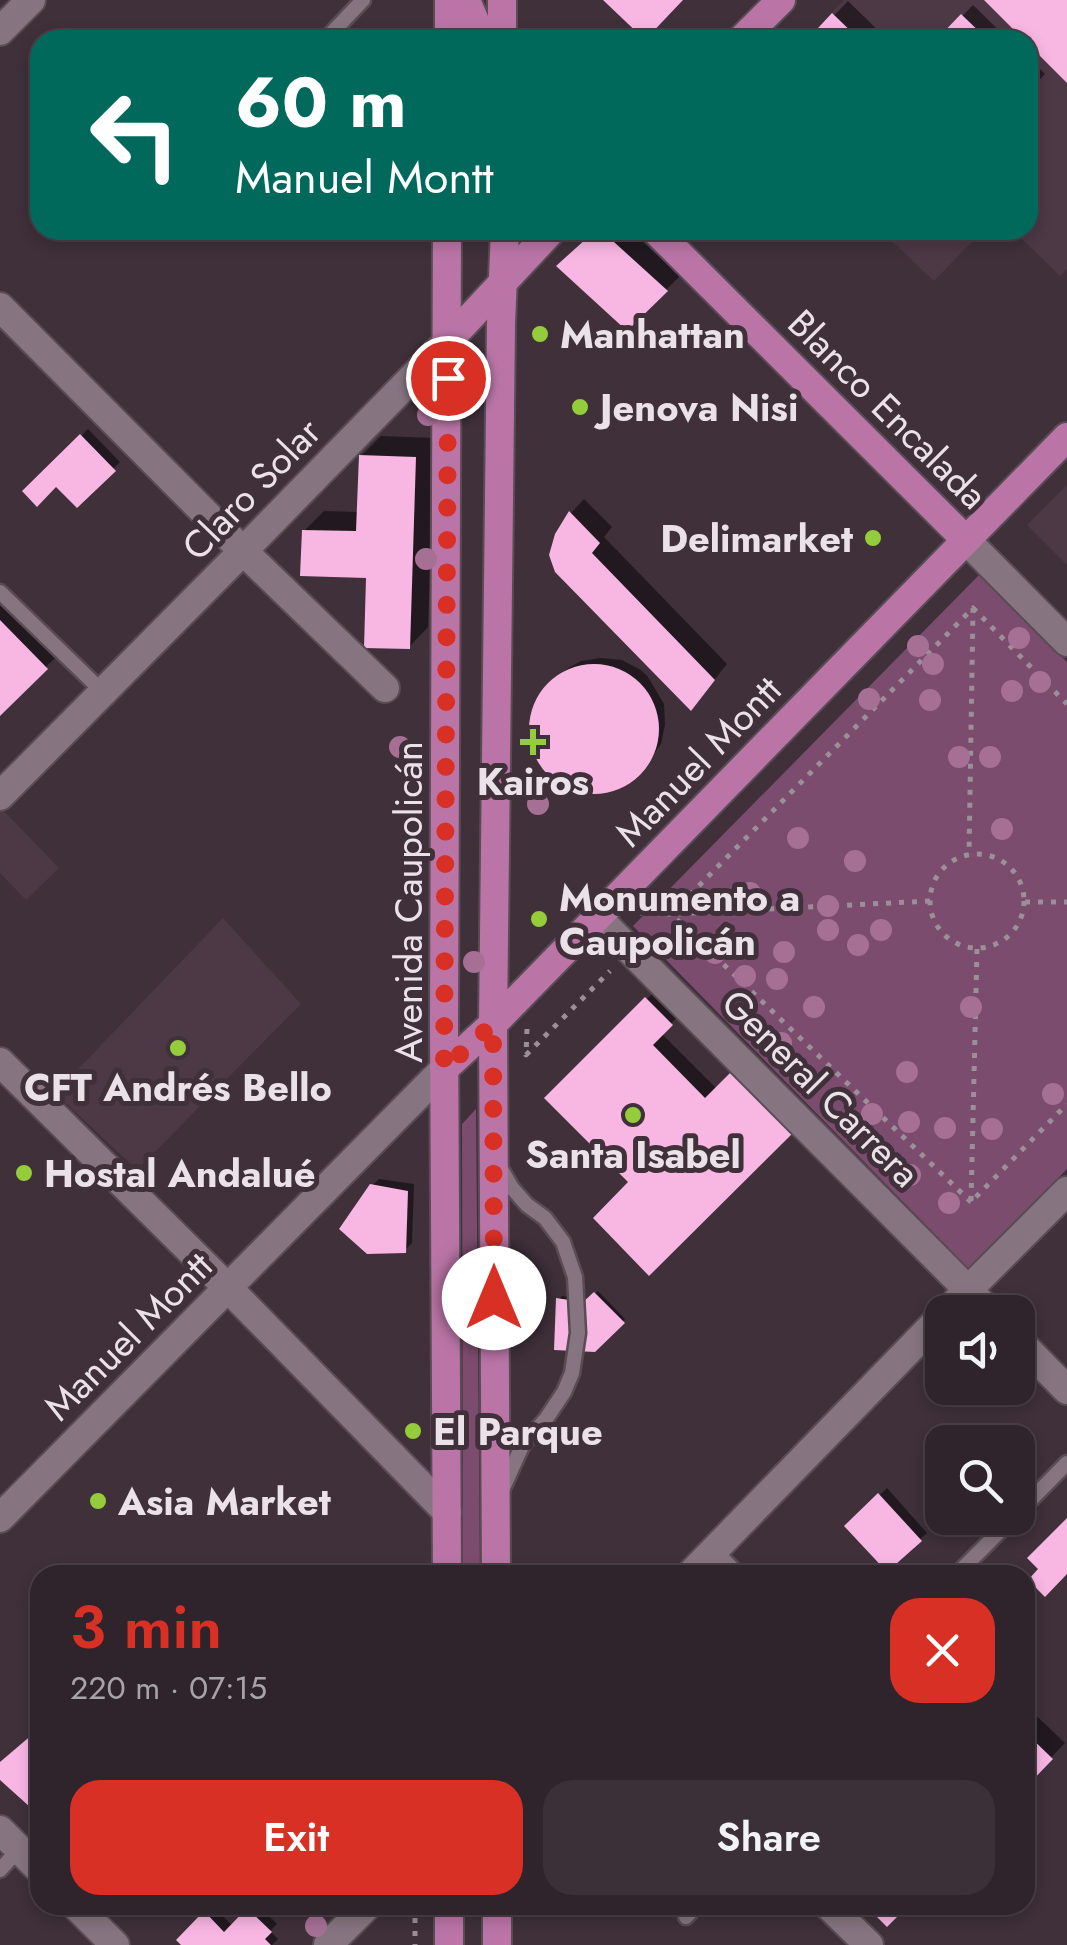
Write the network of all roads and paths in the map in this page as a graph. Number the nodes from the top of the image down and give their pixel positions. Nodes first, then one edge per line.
1 (31, 0) edge
2 (364, 0) edge
3 (502, 0) edge
4 (781, 0) edge
5 (451, 2) edge
6 (336, 30) edge
7 (450, 30) edge
8 (475, 30) edge
9 (502, 30) edge
10 (751, 30) edge
11 (0, 32) edge
12 (447, 240) edge
13 (505, 240) edge
14 (542, 240) edge
15 (665, 240) edge
16 (503, 281) junction
17 (0, 308) edge
18 (449, 340) junction
19 (1067, 437) edge
20 (966, 540) junction
21 (244, 551) junction
22 (0, 592) edge
23 (973, 608) junction
24 (1067, 642) edge
25 (385, 688) dead end
26 (103, 692) junction
27 (1067, 704) edge
28 (0, 796) edge
29 (969, 855) junction
30 (930, 901) junction
31 (1025, 902) junction
32 (1067, 902) edge
33 (671, 914) junction
34 (597, 917) junction
35 (977, 949) junction
36 (610, 972) dead end
37 (493, 1024) junction
38 (527, 1028) dead end
39 (0, 1062) edge
40 (444, 1069) junction
41 (1067, 1104) edge
42 (494, 1151) junction
43 (1067, 1191) edge
44 (971, 1202) junction
45 (228, 1288) junction
46 (968, 1290) junction
47 (963, 1295) edge
48 (973, 1295) edge
49 (925, 1333) edge
50 (1035, 1357) edge
51 (1067, 1390) edge
52 (1067, 1464) edge
53 (1035, 1495) edge
54 (447, 1512) junction
55 (0, 1518) edge
56 (496, 1518) junction
57 (995, 1535) edge
58 (714, 1550) junction
59 (447, 1565) edge
60 (496, 1565) edge
61 (700, 1565) edge
62 (729, 1565) edge
63 (966, 1565) edge
64 (6, 1849) edge
65 (30, 1864) edge
66 (85, 1915) edge
67 (358, 1915) edge
68 (415, 1915) edge
69 (449, 1915) edge
70 (497, 1915) edge
71 (838, 1915) edge
72 (115, 1945) edge
73 (328, 1945) edge
74 (415, 1945) edge
75 (448, 1945) edge
76 (497, 1945) edge
77 (869, 1945) edge

1 - 11 street
2 - 6 lane
3 - 9 main road
4 - 10 main road
5 - 7 main road
5 - 8 main road
12 - 18 main road, Avenida Caupolicán
13 - 16 main road
14 - 16 main road, Claro Solar
15 - 20 main road, Blanco Encalada
16 - 18 main road, Claro Solar
16 - 37 main road
17 - 21 street
18 - 21 street, Claro Solar
18 - 40 main road, Avenida Caupolicán
19 - 20 main road, Manuel Montt
20 - 24 street, Blanco Encalada
20 - 34 main road, Manuel Montt
21 - 25 street
21 - 26 street, Claro Solar
22 - 26 lane
23 - 27 path
23 - 29 path
23 - 33 path
26 - 28 street, Claro Solar
29 - 30 path
29 - 31 path
30 - 33 path
30 - 35 path
31 - 32 path
31 - 35 path
33 - 44 path
34 - 37 main road, Manuel Montt
34 - 46 street, General Carrera
35 - 44 path
36 - 38 path
37 - 40 main road, Manuel Montt
37 - 42 main road
39 - 45 street
40 - 45 street, Manuel Montt
40 - 54 main road, Avenida Caupolicán
41 - 44 path
42 - 56 main road
42 - 56 lane
43 - 46 street
45 - 54 street
45 - 55 street, Manuel Montt
46 - 47 street
46 - 48 street, General Carrera
49 - 58 street
50 - 51 street
52 - 53 lane
54 - 59 main road, Avenida Caupolicán
56 - 60 main road
57 - 63 lane
58 - 61 street
58 - 62 lane
64 - 65 street
66 - 72 street
67 - 73 street
68 - 74 path
69 - 75 main road
70 - 76 main road
71 - 77 street

